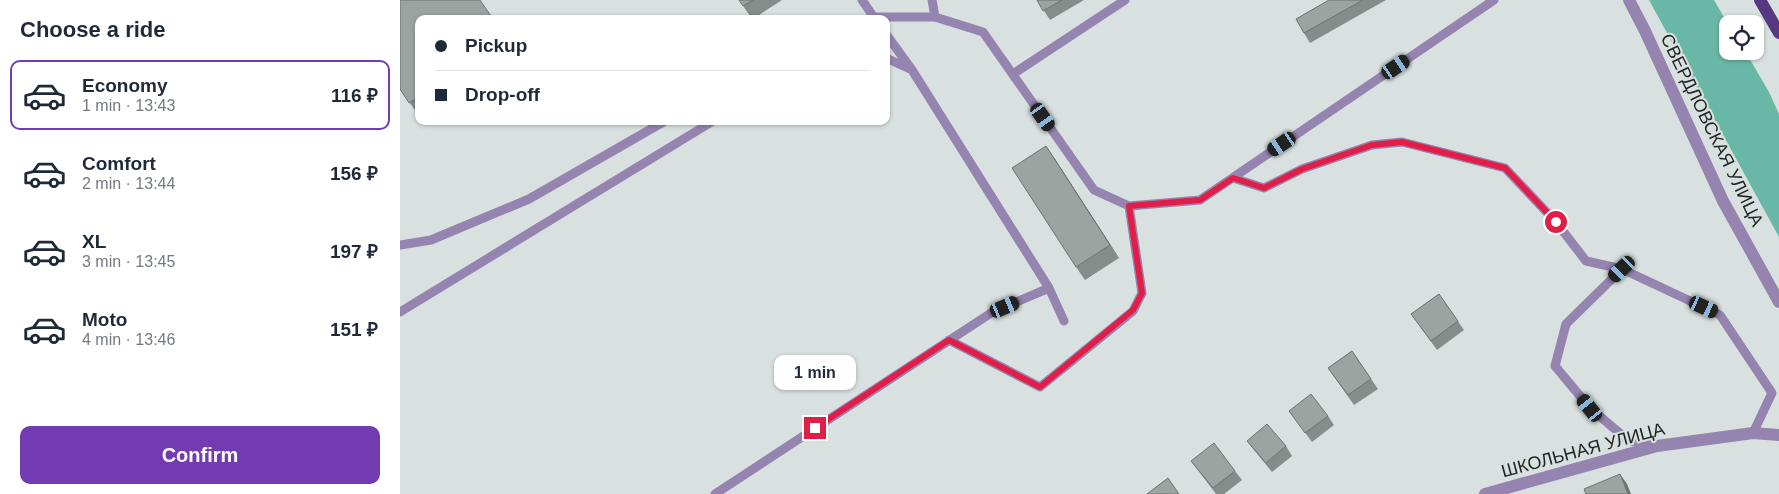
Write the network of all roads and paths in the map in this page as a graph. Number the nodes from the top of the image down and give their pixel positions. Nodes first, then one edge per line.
1 (862, 0) edge
2 (932, 0) edge
3 (1125, 0) edge
4 (1494, 0) edge
5 (1629, 0) edge
6 (1760, 0) edge
7 (870, 15) edge
8 (935, 17) junction
9 (890, 18) edge
10 (1779, 33) edge
11 (890, 40) edge
12 (890, 60) edge
13 (912, 70) junction
14 (1013, 74) junction
15 (658, 125) edge
16 (706, 125) edge
17 (1233, 178) junction
18 (1129, 206) junction
19 (400, 245) edge
20 (1622, 269) junction
21 (1049, 288) junction
22 (1779, 302) edge
23 (400, 312) edge
24 (1064, 321) dead end
25 (949, 340) junction
26 (1753, 433) junction
27 (1779, 435) edge
28 (1657, 446) junction
29 (715, 494) edge
30 (1485, 494) edge

1 - 7 lane
2 - 8 lane
3 - 14 lane
4 - 17 lane
5 - 22 street, СВЕРДЛОВСКАЯ УЛИЦА
6 - 10 main road
8 - 9 lane
8 - 14 lane
11 - 13 lane
12 - 13 lane
13 - 21 lane
14 - 18 lane
15 - 19 lane
16 - 23 lane
17 - 18 lane
17 - 20 lane
18 - 25 lane
20 - 26 lane
20 - 28 lane
21 - 24 lane
21 - 25 lane
25 - 29 lane
26 - 27 street, ШКОЛЬНАЯ УЛИЦА
26 - 28 street, ШКОЛЬНАЯ УЛИЦА
28 - 30 street, ШКОЛЬНАЯ УЛИЦА

